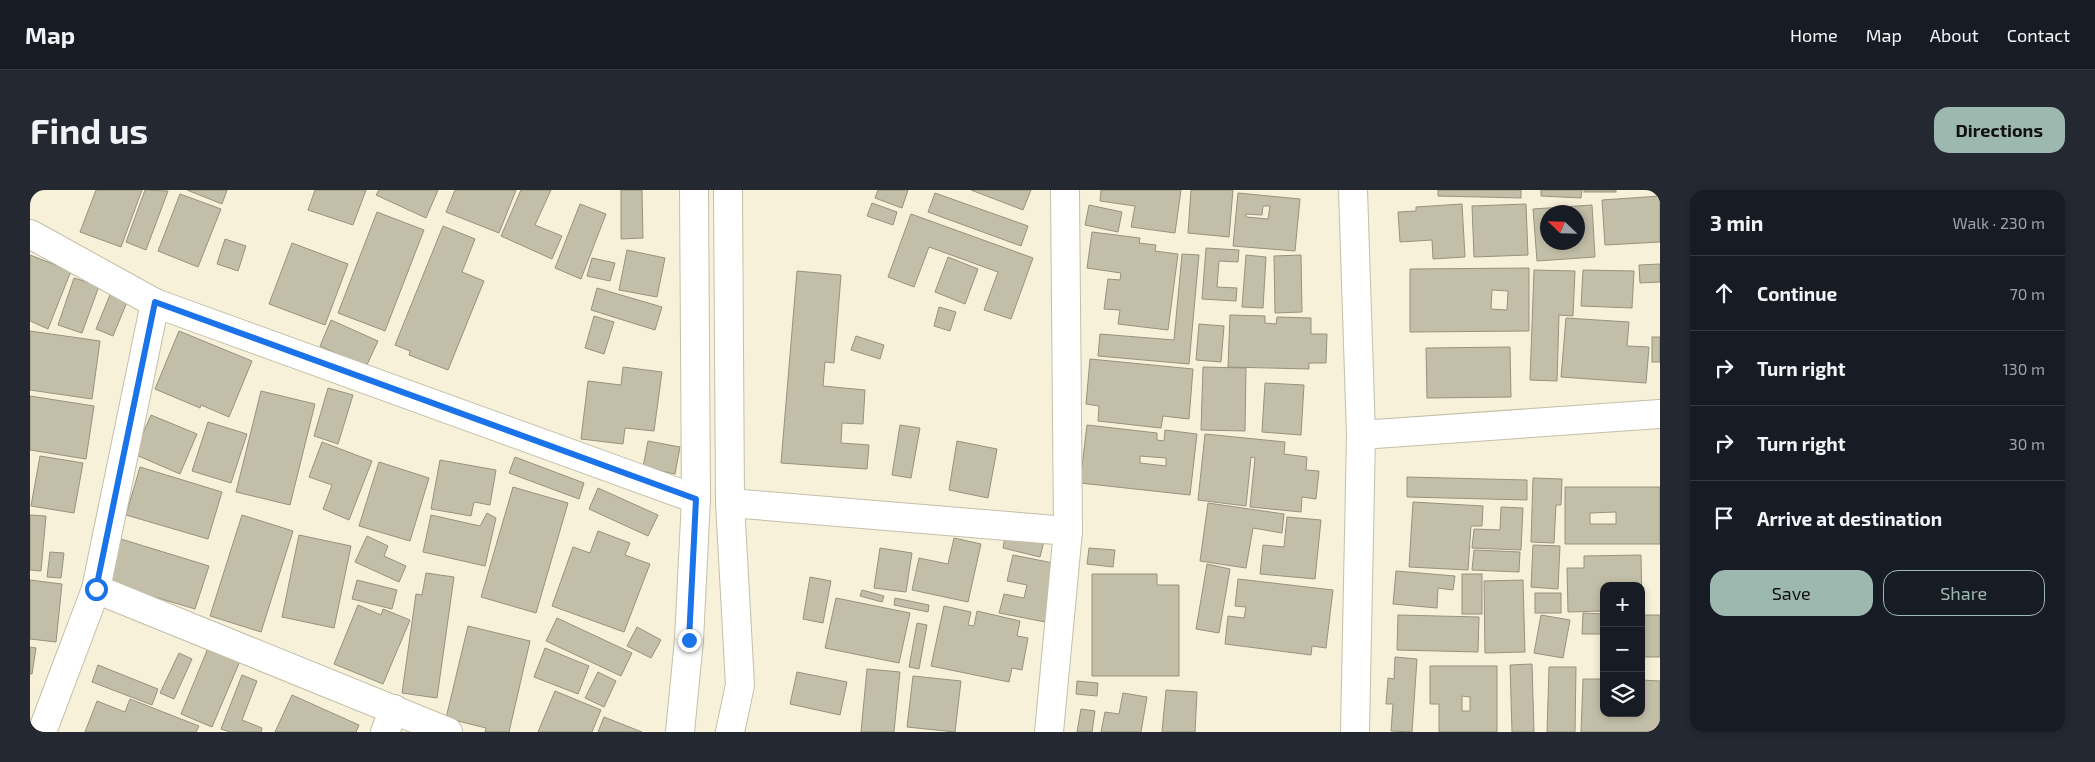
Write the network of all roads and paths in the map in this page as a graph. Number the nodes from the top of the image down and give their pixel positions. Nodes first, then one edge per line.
1 (694, 190) edge
2 (728, 190) edge
3 (1065, 190) edge
4 (1353, 190) edge
5 (30, 234) edge
6 (155, 302) junction
7 (1660, 414) edge
8 (1361, 435) junction
9 (696, 499) junction
10 (730, 504) junction
11 (1068, 531) junction
12 (96, 589) junction
13 (390, 721) edge
14 (42, 732) edge
15 (448, 732) edge
16 (680, 732) edge
17 (730, 732) edge
18 (1049, 732) edge
19 (1355, 732) edge

1 - 9 street
2 - 10 street
3 - 11 street
4 - 8 street
5 - 6 street
6 - 9 street
6 - 12 street
7 - 8 street
8 - 19 street
9 - 16 street
10 - 11 street
10 - 17 street
11 - 18 street
12 - 13 street
12 - 14 street
13 - 15 street

